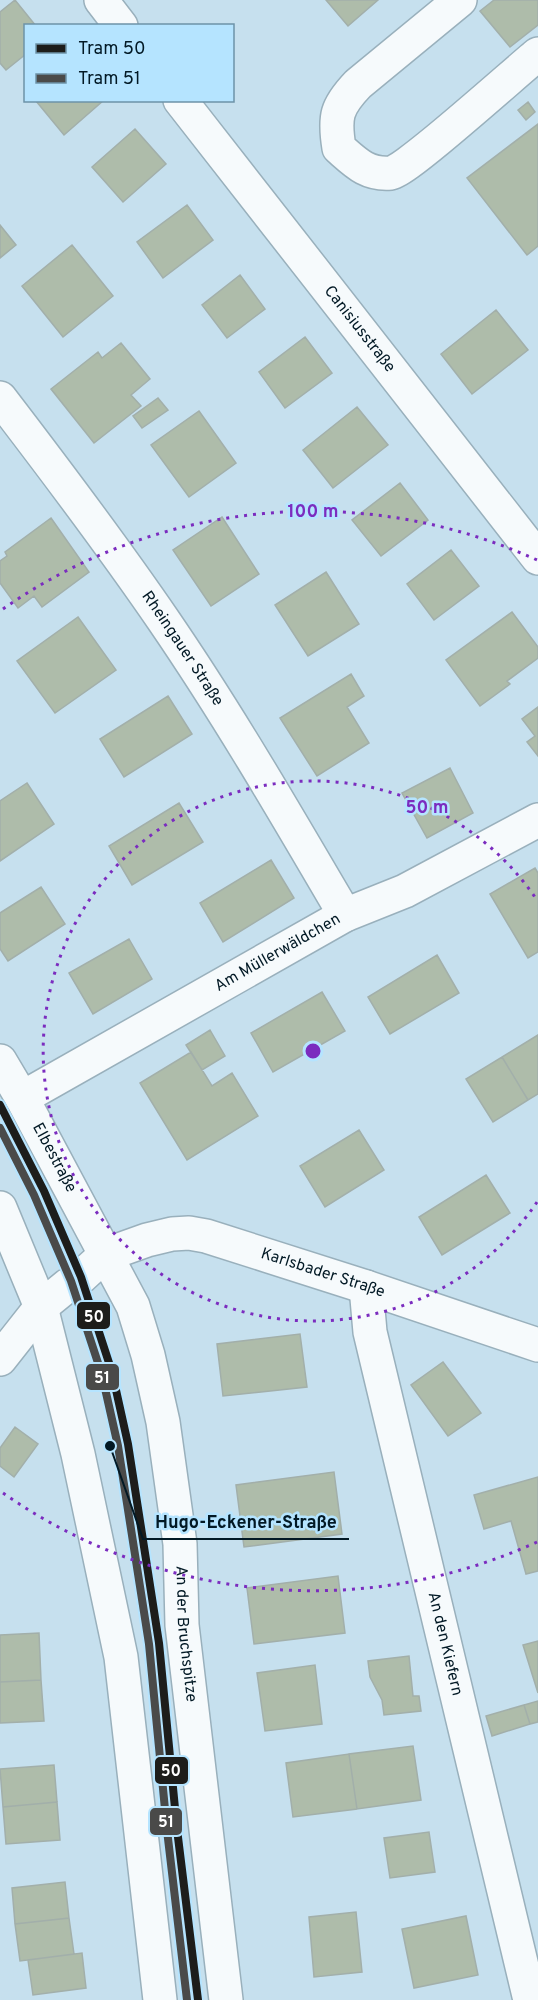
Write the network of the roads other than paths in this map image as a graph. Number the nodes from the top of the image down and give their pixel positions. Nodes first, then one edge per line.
1 (101, 0) edge
2 (460, 0) edge
3 (119, 24) edge
4 (538, 54) edge
5 (182, 102) edge
6 (0, 398) edge
7 (538, 558) edge
8 (538, 820) edge
9 (345, 915) junction
10 (0, 1061) edge
11 (22, 1098) junction
12 (0, 1208) edge
13 (105, 1255) junction
14 (366, 1287) junction
15 (41, 1307) junction
16 (538, 1346) edge
17 (0, 1359) edge
18 (160, 2000) edge
19 (226, 2000) edge
20 (530, 2000) edge

1 - 3 street
2 - 4 street
5 - 7 street, Canisiusstraße
6 - 9 street, Rheingauer Straße
8 - 9 street, Am Müllerwäldchen
9 - 11 street, Am Müllerwäldchen
10 - 11 street, Elbestraße
11 - 13 street, Elbestraße
12 - 15 street
13 - 14 street, Karlsbader Straße
13 - 15 street
13 - 19 street, An der Bruchspitze
14 - 16 street, Karlsbader Straße
14 - 20 street, An den Kiefern
15 - 17 street
15 - 18 street

